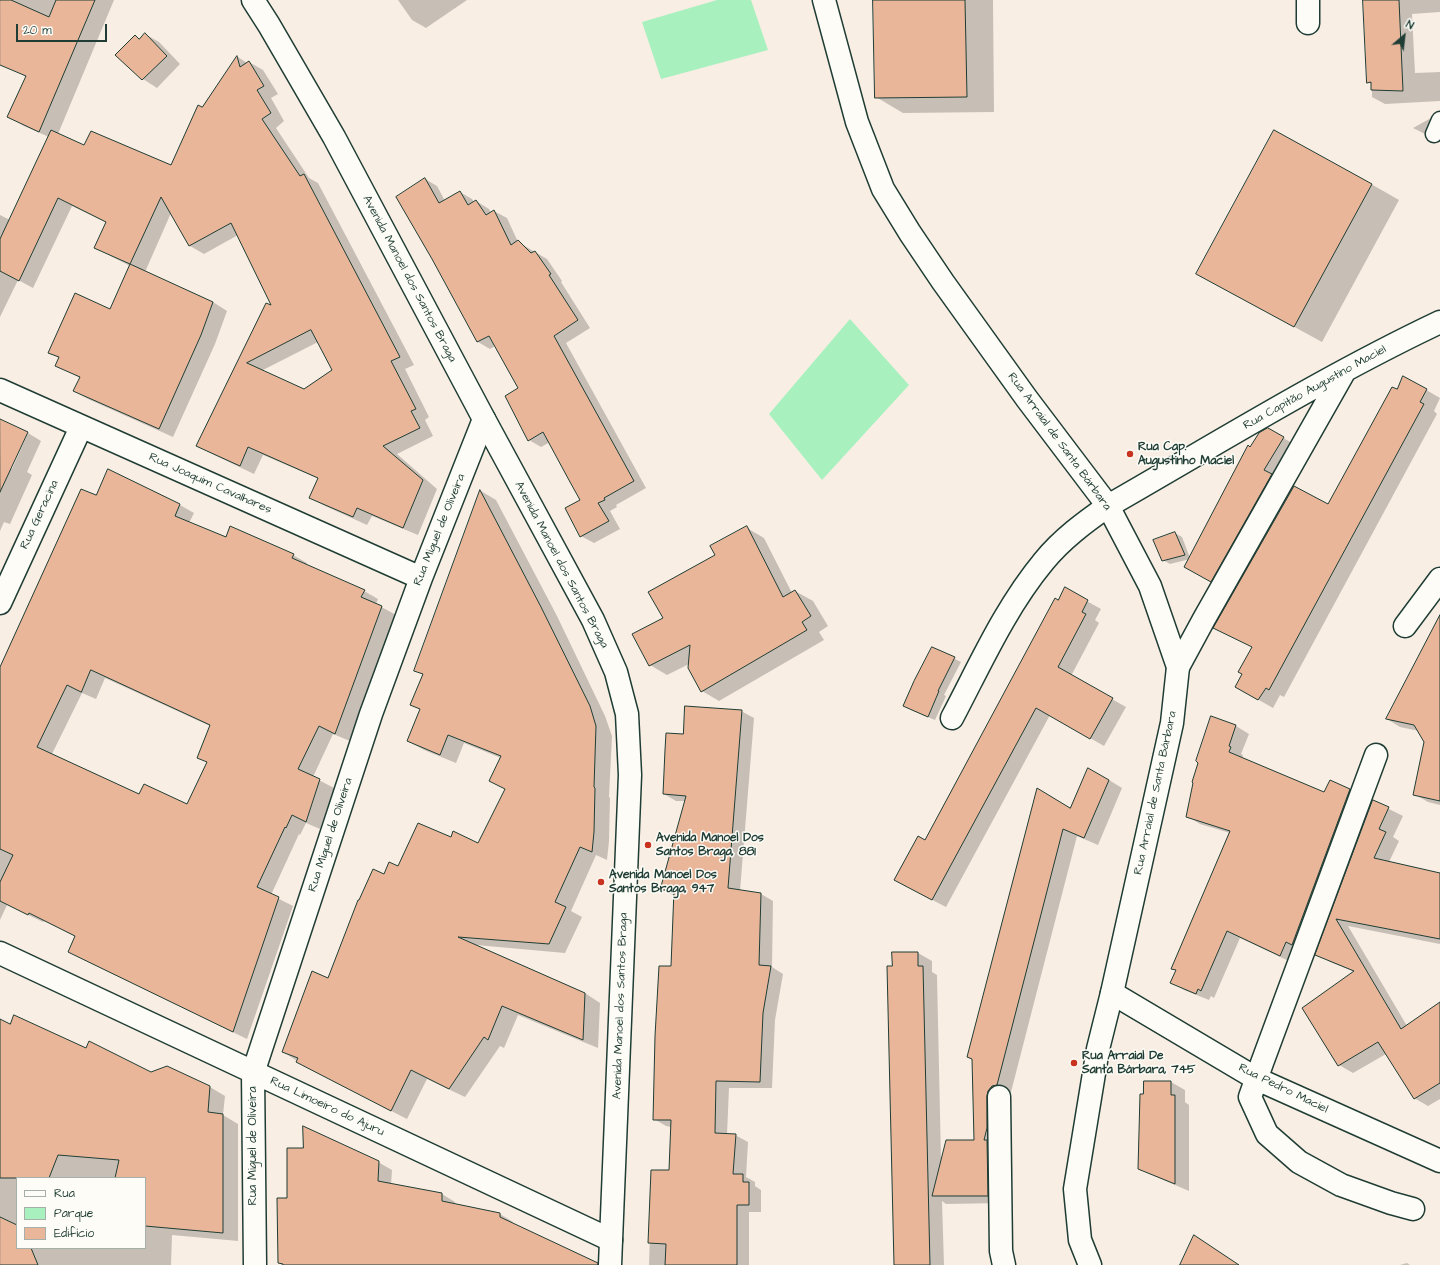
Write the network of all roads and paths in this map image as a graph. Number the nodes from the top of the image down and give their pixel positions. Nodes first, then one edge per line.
1 (253, 0) edge
2 (824, 0) edge
3 (1308, 0) edge
4 (1308, 24) dead end
5 (1440, 322) edge
6 (1345, 370) junction
7 (0, 390) edge
8 (484, 419) junction
9 (80, 426) junction
10 (1108, 506) junction
11 (421, 578) junction
12 (1440, 579) edge
13 (0, 603) edge
14 (1405, 626) dead end
15 (1178, 667) junction
16 (952, 718) dead end
17 (1376, 755) dead end
18 (0, 953) edge
19 (1112, 993) junction
20 (253, 1072) junction
21 (1257, 1079) junction
22 (999, 1097) dead end
23 (1440, 1161) edge
24 (1413, 1209) dead end
25 (611, 1240) junction
26 (255, 1265) edge
27 (610, 1265) edge
28 (1004, 1265) edge
29 (1090, 1265) edge

1 - 8 street, Avenida Manoel dos Santos Braga
2 - 10 street, Rua Arraial de Santa Bárbara
3 - 4 street
5 - 6 street, Rua Capitão Augustino Maciel
6 - 10 street, Rua Capitão Augustino Maciel
6 - 15 street
7 - 9 street, Rua Joaquim Cavalhares
8 - 11 street, Rua Miguel de Oliveira
8 - 25 street, Avenida Manoel dos Santos Braga
9 - 11 street, Rua Joaquim Cavalhares
9 - 13 street, Rua Geracina
10 - 15 street, Rua Arraial de Santa Bárbara
10 - 16 street, Rua Capitão Augustino Maciel
11 - 20 street, Rua Miguel de Oliveira
12 - 14 street
15 - 19 street, Rua Arraial de Santa Bárbara
17 - 21 street
18 - 20 street, Rua Limoeiro do Ajuru
19 - 21 street, Rua Pedro Maciel
19 - 29 street, Rua Arraial de Santa Bárbara
20 - 25 street, Rua Limoeiro do Ajuru
20 - 26 street, Rua Miguel de Oliveira
21 - 23 street, Rua Pedro Maciel
21 - 24 street
22 - 28 street
25 - 27 street, Avenida Manoel dos Santos Braga

